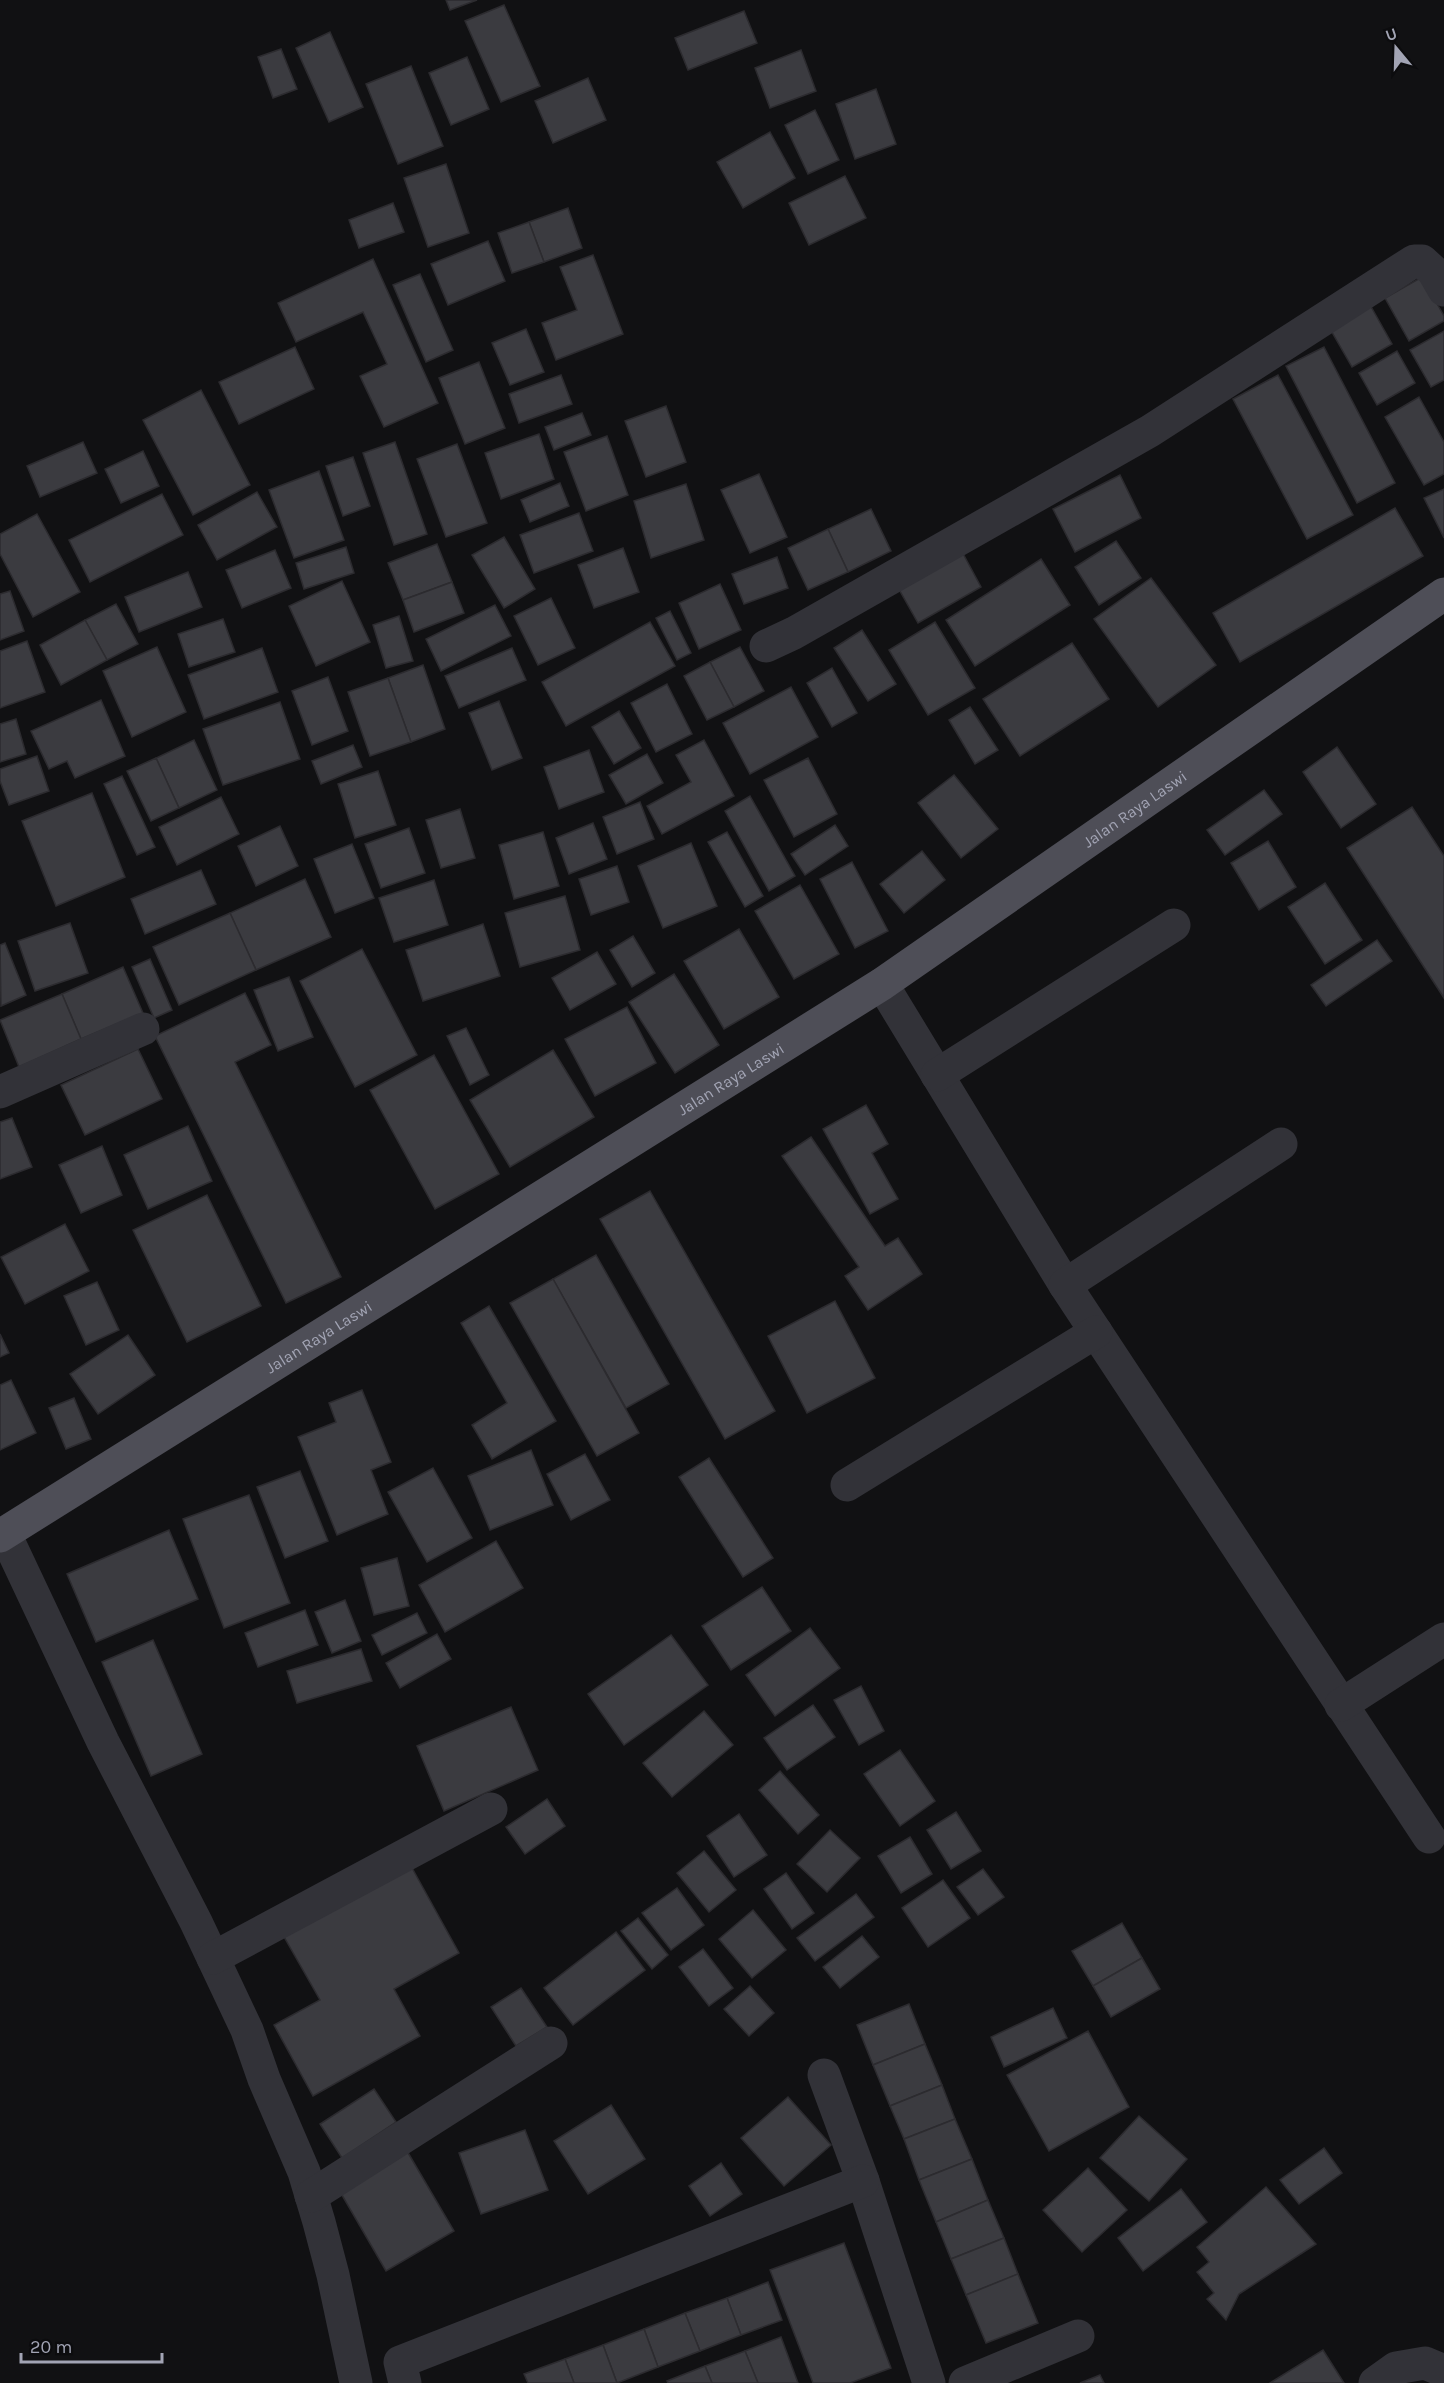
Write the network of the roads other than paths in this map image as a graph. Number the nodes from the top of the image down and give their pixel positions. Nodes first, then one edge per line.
1 (1444, 290) edge
2 (1444, 594) edge
3 (766, 645) dead end
4 (1174, 925) dead end
5 (882, 984) junction
6 (143, 1029) dead end
7 (937, 1075) junction
8 (0, 1092) edge
9 (1281, 1144) dead end
10 (1065, 1285) junction
11 (1096, 1332) junction
12 (847, 1485) dead end
13 (2, 1535) edge
14 (1444, 1639) edge
15 (1341, 1705) junction
16 (491, 1809) dead end
17 (1429, 1837) dead end
18 (213, 1958) junction
19 (551, 2043) dead end
20 (825, 2075) dead end
21 (863, 2181) junction
22 (311, 2196) junction
23 (1078, 2336) dead end
24 (1444, 2371) edge
25 (356, 2383) edge
26 (405, 2383) edge
27 (929, 2383) edge
28 (965, 2383) edge
29 (1375, 2383) edge

1 - 3 street
2 - 5 main road, Jalan Raya Laswi
4 - 7 street
5 - 7 street
5 - 13 main road, Jalan Raya Laswi
6 - 8 street
7 - 10 street
9 - 10 street
10 - 11 street
11 - 12 street
11 - 15 street
13 - 18 street
14 - 15 street
15 - 17 street
16 - 18 street
18 - 22 street
19 - 22 street
20 - 21 street
21 - 26 street
21 - 27 street
22 - 25 street
23 - 28 street
24 - 29 street

